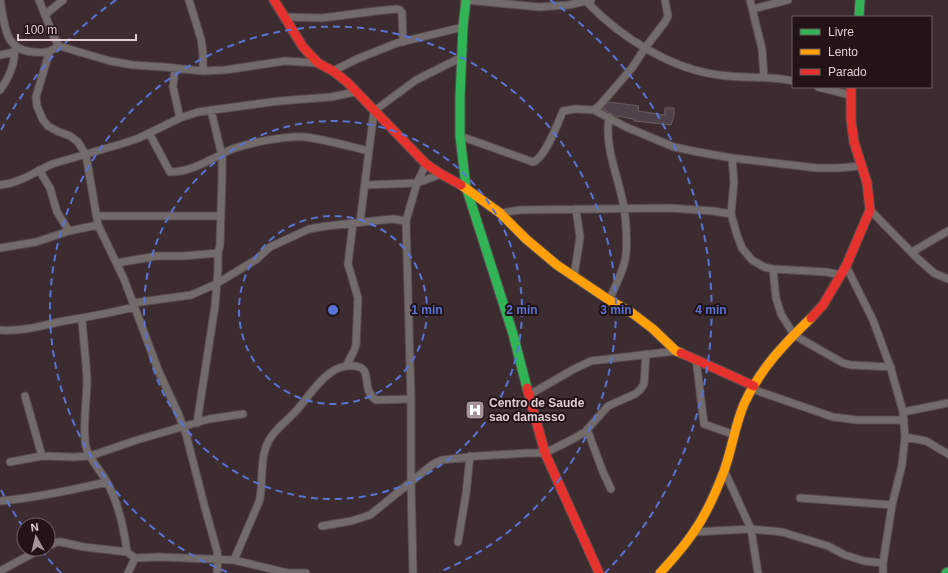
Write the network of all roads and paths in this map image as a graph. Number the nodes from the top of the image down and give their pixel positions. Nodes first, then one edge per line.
1 (0, 0) edge
2 (39, 0) edge
3 (63, 0) edge
4 (189, 0) edge
5 (466, 0) edge
6 (665, 0) edge
7 (750, 0) edge
8 (788, 0) edge
9 (860, 0) edge
10 (276, 1) edge
11 (590, 1) edge
12 (752, 9) junction
13 (46, 14) junction
14 (859, 16) edge
15 (284, 17) junction
16 (462, 27) junction
17 (403, 42) junction
18 (59, 46) junction
19 (645, 48) junction
20 (15, 50) junction
21 (49, 53) junction
22 (0, 55) edge
23 (462, 57) junction
24 (318, 63) junction
25 (175, 68) junction
26 (203, 71) junction
27 (333, 71) junction
28 (764, 77) junction
29 (792, 81) edge
30 (826, 88) edge
31 (0, 90) edge
32 (850, 91) edge
33 (355, 92) junction
34 (211, 110) junction
35 (594, 110) junction
36 (374, 111) junction
37 (609, 117) junction
38 (180, 118) junction
39 (149, 133) junction
40 (460, 136) junction
41 (369, 151) junction
42 (86, 154) junction
43 (222, 156) junction
44 (732, 158) junction
45 (426, 164) junction
46 (862, 166) junction
47 (39, 170) junction
48 (441, 174) junction
49 (417, 182) junction
50 (0, 185) edge
51 (365, 185) junction
52 (466, 187) junction
53 (624, 208) junction
54 (576, 209) junction
55 (870, 210) junction
56 (500, 213) junction
57 (731, 214) junction
58 (97, 216) junction
59 (221, 216) junction
60 (406, 221) junction
61 (356, 223) junction
62 (98, 225) junction
63 (69, 231) junction
64 (948, 231) edge
65 (0, 248) edge
66 (912, 252) junction
67 (218, 253) junction
68 (117, 263) junction
69 (846, 266) junction
70 (772, 269) junction
71 (841, 275) junction
72 (574, 276) junction
73 (948, 279) edge
74 (216, 284) junction
75 (610, 300) junction
76 (134, 305) junction
77 (82, 318) junction
78 (0, 330) edge
79 (794, 335) junction
80 (676, 351) junction
81 (646, 354) junction
82 (696, 359) junction
83 (346, 366) junction
84 (891, 367) junction
85 (753, 388) junction
86 (529, 395) junction
87 (25, 396) dead end
88 (412, 399) junction
89 (948, 403) edge
90 (243, 414) dead end
91 (904, 416) junction
92 (197, 423) junction
93 (183, 427) junction
94 (587, 429) junction
95 (735, 436) junction
96 (905, 437) junction
97 (545, 453) junction
98 (948, 454) edge
99 (42, 456) junction
100 (90, 456) junction
101 (470, 456) junction
102 (10, 462) dead end
103 (724, 470) junction
104 (107, 482) junction
105 (411, 482) junction
106 (611, 489) dead end
107 (800, 498) dead end
108 (0, 501) edge
109 (892, 505) junction
110 (322, 526) dead end
111 (752, 530) junction
112 (694, 532) junction
113 (56, 542) edge
114 (458, 542) dead end
115 (127, 552) junction
116 (26, 557) edge
117 (135, 558) junction
118 (218, 558) junction
119 (234, 560) junction
120 (883, 563) junction
121 (0, 571) edge
122 (128, 573) edge
123 (217, 573) edge
124 (288, 573) edge
125 (306, 573) edge
126 (413, 573) edge
127 (599, 573) edge
128 (660, 573) edge
129 (758, 573) edge
130 (883, 573) edge

1 - 20 street
2 - 13 street
3 - 13 street
4 - 26 street
5 - 11 street
5 - 16 street
6 - 19 street
7 - 12 street
8 - 12 street
9 - 14 street
10 - 15 street
11 - 19 street
12 - 28 street
13 - 18 street
15 - 17 street
15 - 24 street
16 - 17 street
16 - 23 street
17 - 27 street
18 - 21 street
18 - 25 street
19 - 28 street
19 - 35 street
20 - 21 street
20 - 22 street
20 - 31 street
21 - 42 street
23 - 36 street
23 - 40 street
24 - 26 street
24 - 27 street
25 - 26 street
25 - 38 street
27 - 33 street
28 - 29 street
30 - 32 street
32 - 46 street
33 - 34 street
33 - 36 street
34 - 38 street
34 - 43 street
35 - 37 street
35 - 40 street
36 - 41 street
36 - 45 street
37 - 44 street
37 - 53 street
38 - 39 street
39 - 42 street
39 - 43 street
40 - 52 street
41 - 43 street
41 - 51 street
42 - 47 street
42 - 58 street
43 - 59 street
44 - 46 street
44 - 57 street
45 - 48 street
45 - 49 street
46 - 55 street
47 - 50 street
47 - 63 street
48 - 49 street
48 - 52 street
49 - 51 street
49 - 60 street
51 - 61 street
52 - 56 street
52 - 86 street
53 - 54 street
53 - 57 street
53 - 75 street
54 - 56 street
54 - 72 street
55 - 66 street
55 - 69 street
56 - 72 street
57 - 70 street
58 - 59 street
58 - 62 street
59 - 67 street
60 - 61 street
60 - 88 street
61 - 74 street
61 - 83 street
62 - 63 street
62 - 68 street
63 - 65 street
64 - 66 street
66 - 73 street
67 - 68 street
67 - 74 street
68 - 76 street
69 - 71 street
69 - 84 street
70 - 71 street
70 - 79 street
71 - 79 street
72 - 75 street
74 - 76 street
74 - 92 street
75 - 80 street
76 - 77 street
76 - 93 street
77 - 78 street
77 - 100 street
79 - 84 street
79 - 85 street
80 - 81 street
80 - 82 street
81 - 86 street
81 - 94 street
82 - 85 street
82 - 95 street
83 - 88 street
83 - 119 street
84 - 91 street
85 - 91 street
85 - 95 street
86 - 97 street
87 - 99 street
88 - 105 street
89 - 91 street
90 - 92 street
91 - 96 street
92 - 93 street
93 - 100 street
93 - 118 street
94 - 97 street
94 - 106 street
95 - 103 street
96 - 98 street
96 - 109 street
97 - 101 street
97 - 127 street
99 - 100 street
99 - 102 street
100 - 104 street
101 - 105 street
101 - 114 street
103 - 111 street
103 - 112 street
104 - 108 street
104 - 115 street
105 - 110 street
105 - 126 street
107 - 109 street
109 - 120 street
111 - 112 street
111 - 120 street
111 - 129 street
112 - 128 street
113 - 115 street
115 - 117 street
116 - 121 street
117 - 118 street
117 - 122 street
118 - 119 street
118 - 123 street
119 - 124 street
120 - 130 street
124 - 125 street

